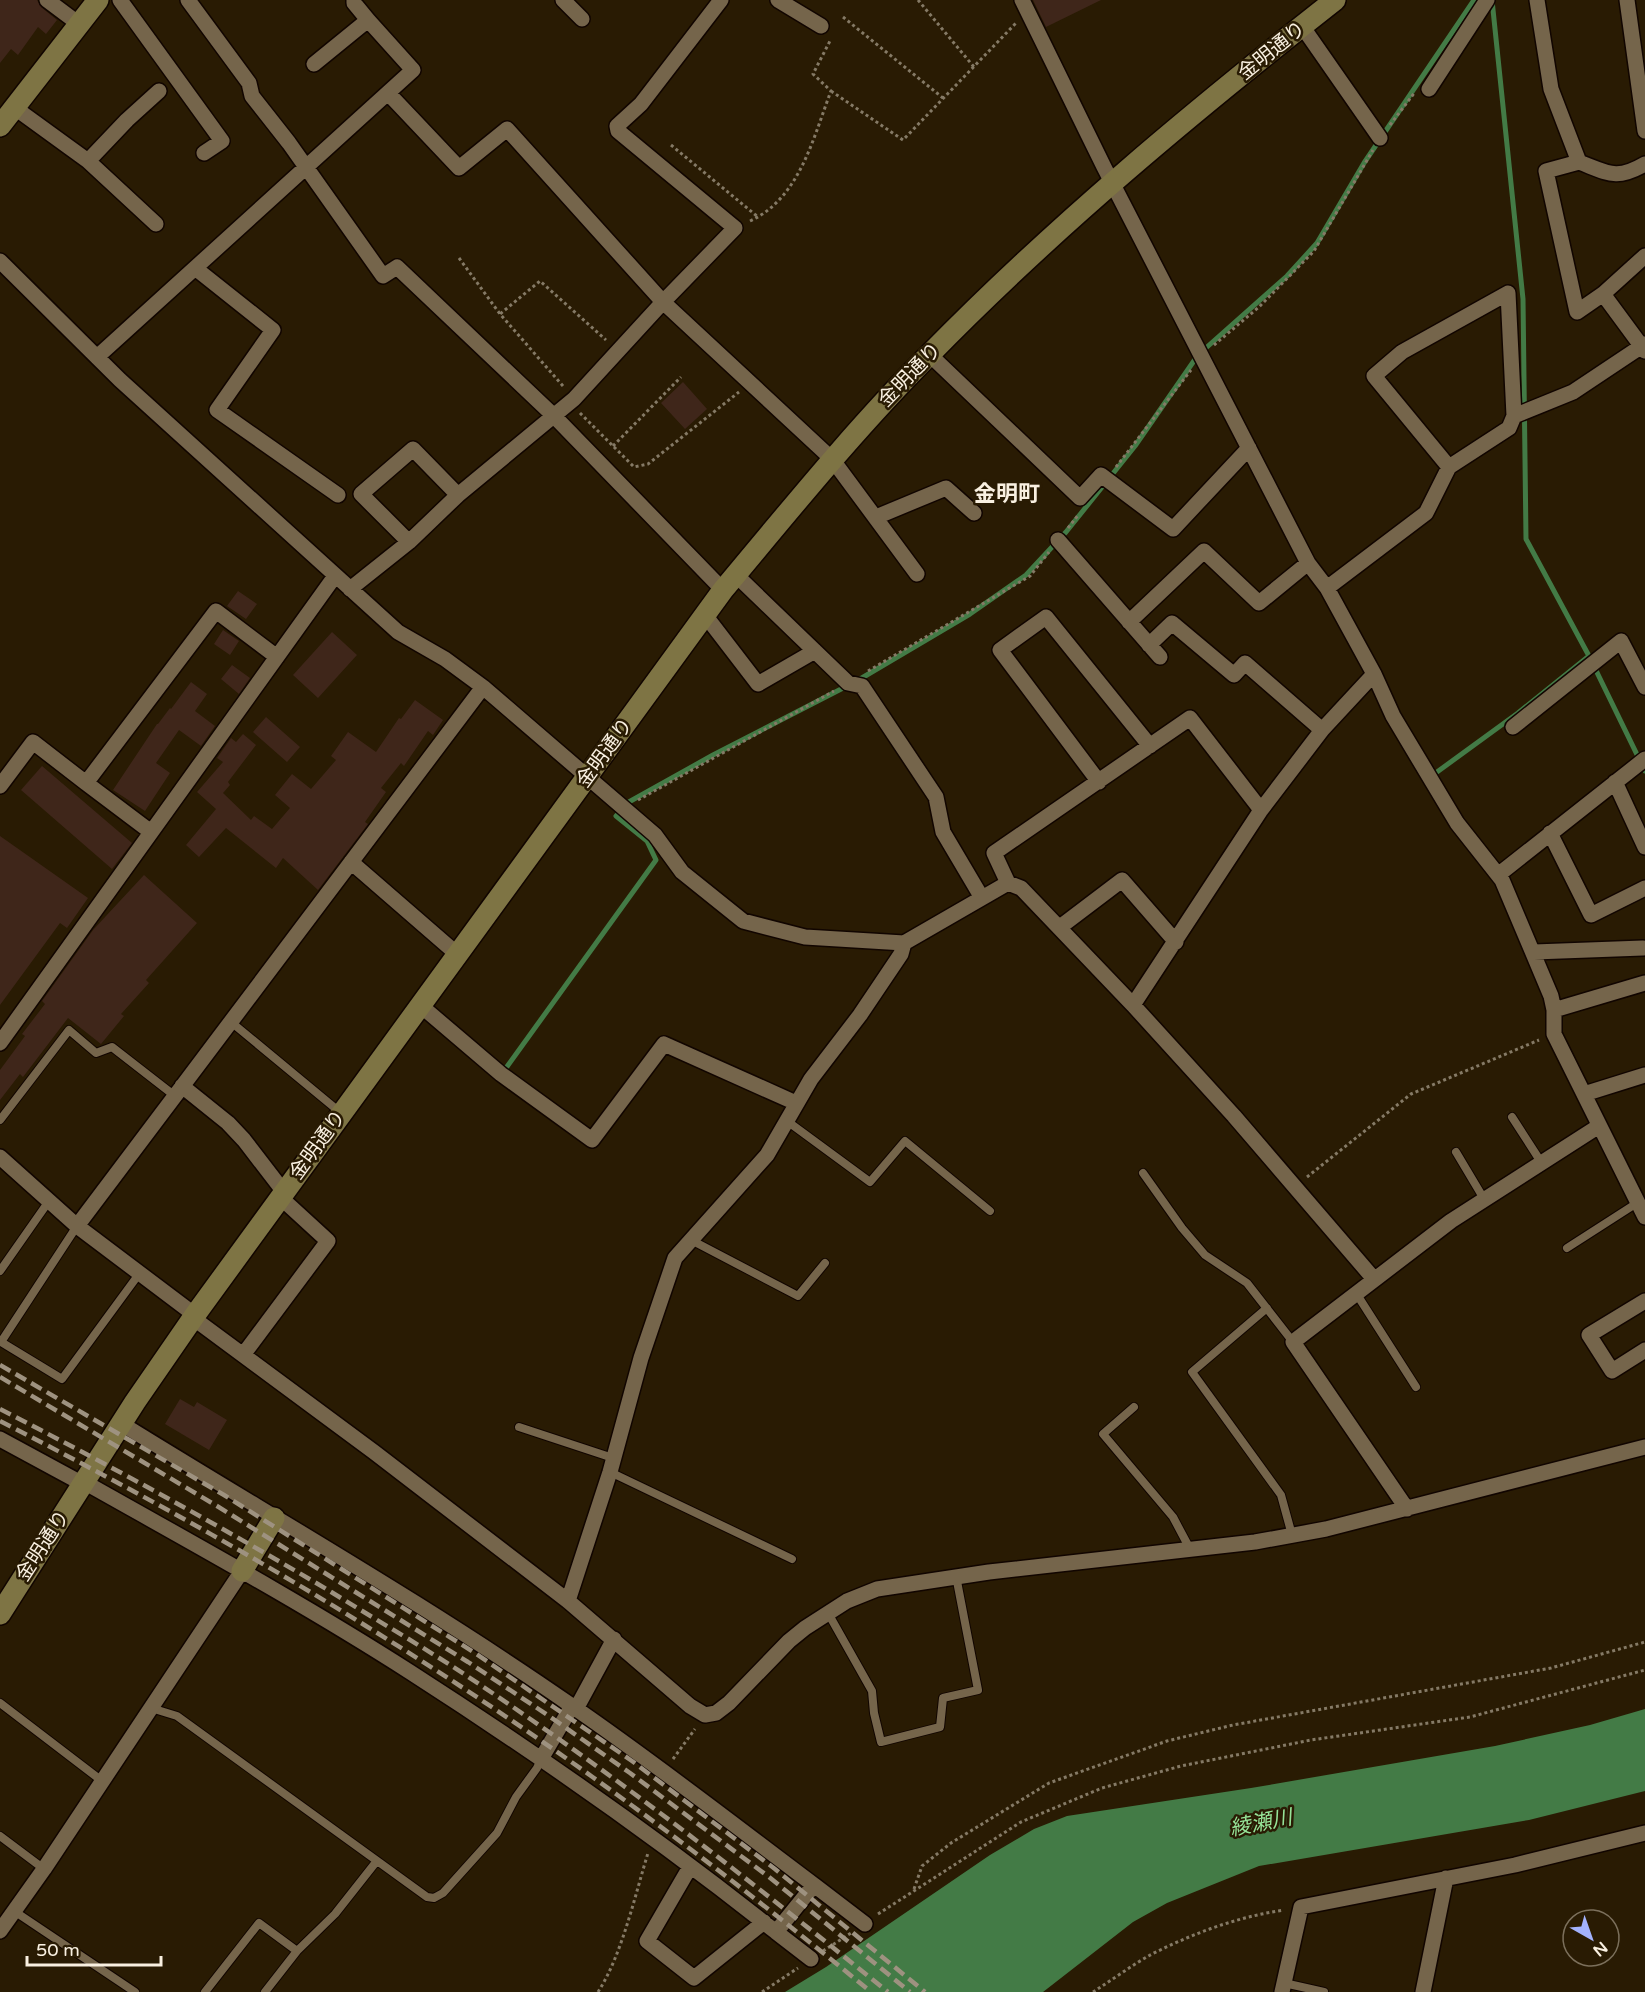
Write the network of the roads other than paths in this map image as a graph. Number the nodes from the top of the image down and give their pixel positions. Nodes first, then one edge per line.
1 (47, 0) edge
2 (98, 0) edge
3 (120, 0) edge
4 (188, 0) edge
5 (354, 0) edge
6 (563, 0) edge
7 (721, 0) edge
8 (778, 0) edge
9 (1335, 0) edge
10 (1487, 0) edge
11 (1537, 0) edge
12 (1627, 0) edge
13 (1024, 6) edge
14 (582, 18) dead end
15 (368, 20) junction
16 (79, 24) junction
17 (822, 26) road end
18 (1302, 26) junction
19 (314, 64) dead end
20 (1429, 89) dead end
21 (159, 92) dead end
22 (388, 93) junction
23 (15, 108) junction
24 (0, 126) edge
25 (1645, 131) edge
26 (1380, 138) dead end
27 (204, 153) dead end
28 (88, 161) junction
29 (1579, 162) junction
30 (1645, 164) edge
31 (306, 168) junction
32 (1113, 183) junction
33 (156, 224) dead end
34 (1645, 256) edge
35 (0, 261) edge
36 (195, 268) junction
37 (1603, 294) junction
38 (663, 302) junction
39 (1644, 347) edge
40 (929, 354) junction
41 (97, 357) junction
42 (554, 416) junction
43 (1514, 416) junction
44 (1249, 448) junction
45 (832, 459) junction
46 (1449, 467) junction
47 (338, 495) dead end
48 (458, 495) junction
49 (974, 513) dead end
50 (876, 517) junction
51 (1058, 540) dead end
52 (409, 542) junction
53 (1308, 563) junction
54 (916, 574) dead end
55 (335, 576) junction
56 (730, 583) junction
57 (1327, 588) junction
58 (350, 589) junction
59 (705, 615) junction
60 (1129, 621) junction
61 (1149, 645) junction
62 (815, 651) junction
63 (277, 657) junction
64 (1160, 657) dead end
65 (1374, 674) junction
66 (1645, 685) edge
67 (483, 687) junction
68 (1513, 727) dead end
69 (1322, 730) junction
70 (1150, 746) junction
71 (1645, 759) edge
72 (587, 777) junction
73 (1099, 782) junction
74 (1615, 782) junction
75 (86, 783) junction
76 (0, 786) edge
77 (1261, 810) junction
78 (152, 832) junction
79 (1550, 833) junction
80 (1645, 847) edge
81 (351, 862) junction
82 (1498, 875) junction
83 (1008, 883) junction
84 (1645, 888) edge
85 (982, 898) junction
86 (1060, 927) junction
87 (1176, 942) junction
88 (904, 943) junction
89 (1643, 948) dead end
90 (1534, 952) junction
91 (457, 954) junction
92 (1645, 983) edge
93 (420, 1005) junction
94 (1133, 1005) junction
95 (1554, 1010) junction
96 (231, 1022) junction
97 (0, 1043) edge
98 (1645, 1075) edge
99 (178, 1091) junction
100 (1584, 1094) junction
101 (796, 1103) junction
102 (341, 1113) junction
103 (1512, 1117) dead end
104 (0, 1120) edge
105 (787, 1121) junction
106 (1599, 1126) junction
107 (1456, 1152) dead end
108 (1, 1160) edge
109 (1541, 1162) junction
110 (1143, 1173) dead end
111 (282, 1194) junction
112 (1484, 1199) junction
113 (49, 1201) junction
114 (1637, 1203) junction
115 (990, 1211) dead end
116 (1645, 1217) edge
117 (77, 1226) junction
118 (691, 1240) junction
119 (1567, 1248) dead end
120 (825, 1263) dead end
121 (0, 1271) edge
122 (138, 1274) junction
123 (1374, 1279) junction
124 (1356, 1293) junction
125 (1645, 1301) edge
126 (1267, 1308) junction
127 (194, 1316) junction
128 (1293, 1342) junction
129 (1645, 1350) edge
130 (243, 1355) junction
131 (1416, 1386) dead end
132 (1134, 1407) dead end
133 (122, 1424) junction
134 (519, 1427) dead end
135 (0, 1439) edge
136 (1645, 1447) edge
137 (612, 1465) junction
138 (84, 1483) junction
139 (1407, 1509) junction
140 (274, 1518) junction
141 (1292, 1535) junction
142 (1190, 1549) junction
143 (792, 1559) dead end
144 (242, 1570) junction
145 (956, 1576) junction
146 (568, 1601) junction
147 (828, 1612) junction
148 (0, 1614) edge
149 (614, 1639) junction
150 (0, 1703) edge
151 (151, 1708) junction
152 (574, 1708) junction
153 (541, 1759) junction
154 (102, 1781) junction
155 (1645, 1833) edge
156 (0, 1836) edge
157 (376, 1862) junction
158 (690, 1867) junction
159 (44, 1869) junction
160 (1446, 1878) junction
161 (814, 1885) junction
162 (9, 1913) junction
163 (865, 1924) road end
164 (770, 1927) junction
165 (0, 1931) edge
166 (297, 1951) junction
167 (811, 1959) road end
168 (1283, 1988) edge
169 (135, 1992) edge
170 (205, 1992) edge
171 (265, 1992) edge
172 (1324, 1992) edge
173 (1423, 1992) edge

1 - 16 street
2 - 16 street
3 - 27 street
4 - 31 street
5 - 15 street
6 - 14 street
7 - 38 street
8 - 17 street
9 - 18 street, 金明通り
10 - 20 street
11 - 29 street
12 - 25 street
13 - 32 street
15 - 19 street
15 - 22 street
16 - 23 street
18 - 26 street
18 - 32 street, 金明通り
21 - 28 street
22 - 31 street
22 - 38 street
23 - 24 street
23 - 28 street
28 - 33 street
29 - 30 street
29 - 37 street
31 - 36 street
31 - 42 street
32 - 40 street, 金明通り
32 - 44 street
34 - 37 street
35 - 41 street
36 - 41 street
36 - 47 street
37 - 39 street
38 - 42 street
38 - 45 street
39 - 43 street
40 - 44 street
40 - 45 street, 金明通り
41 - 55 street
42 - 48 street
42 - 56 street
43 - 46 street
43 - 46 street
44 - 53 street
45 - 50 street
45 - 56 street, 金明通り
46 - 57 street
48 - 52 street
48 - 52 street
49 - 50 street
50 - 54 street
51 - 60 street
52 - 58 street
53 - 57 street
53 - 60 street
55 - 58 street
55 - 63 street
56 - 59 street, 金明通り
56 - 62 street
57 - 65 street
58 - 67 street
59 - 62 street
59 - 72 street, 金明通り
60 - 61 street
61 - 64 street
61 - 69 street
62 - 85 street
63 - 75 street
63 - 78 street
65 - 69 street
65 - 82 street
66 - 68 street
67 - 72 street
67 - 81 street
69 - 77 street
70 - 73 street
70 - 73 street
70 - 77 street
71 - 74 street
72 - 88 street
72 - 91 street, 金明通り
73 - 83 street
74 - 79 street
74 - 80 street
75 - 76 street
75 - 78 street
77 - 87 street
78 - 97 street
79 - 82 street
79 - 84 street
81 - 91 street
81 - 96 street
82 - 90 street
83 - 85 street
83 - 86 street
85 - 88 street
86 - 87 street
86 - 94 street
87 - 94 street
88 - 101 street
89 - 90 street
90 - 95 street
91 - 93 street, 金明通り
92 - 95 street
93 - 101 street
93 - 102 street, 金明通り
94 - 123 street
95 - 100 street
96 - 99 street
96 - 102 lane
98 - 100 street
99 - 104 lane
99 - 111 street
99 - 117 street
100 - 106 street
101 - 105 street
102 - 111 street, 金明通り
103 - 109 lane
105 - 115 lane
105 - 118 street
106 - 109 street
106 - 114 street
107 - 112 lane
108 - 113 street
109 - 112 street
110 - 126 lane
111 - 127 street, 金明通り
111 - 130 street
112 - 123 street
113 - 117 street
113 - 121 lane
114 - 116 street
114 - 119 lane
117 - 122 street
117 - 122 lane
118 - 120 lane
118 - 137 street
122 - 127 street
123 - 124 street
124 - 128 street
124 - 131 lane
125 - 129 street
126 - 128 lane
126 - 141 lane
127 - 130 street
127 - 133 street, 金明通り
128 - 139 street
130 - 146 street
132 - 142 lane
133 - 138 street, 金明通り
133 - 140 street
134 - 137 lane
135 - 138 street
136 - 139 street
137 - 143 lane
137 - 146 street
138 - 144 street
138 - 148 street, 金明通り
139 - 141 street
140 - 144 street
140 - 152 street
141 - 142 street
142 - 145 street
144 - 151 street
144 - 153 street
145 - 147 street
145 - 147 lane
146 - 149 street
147 - 149 street
149 - 152 street
150 - 154 lane
151 - 154 street
151 - 157 lane
152 - 153 street
152 - 161 street
153 - 157 lane
153 - 158 street
154 - 159 street
155 - 160 street
156 - 159 lane
157 - 166 lane
158 - 164 street
158 - 164 street
159 - 162 street
160 - 168 street
160 - 173 street
161 - 163 street
161 - 164 street
162 - 165 street
162 - 169 lane
164 - 167 street
166 - 170 lane
166 - 171 lane
168 - 172 lane

